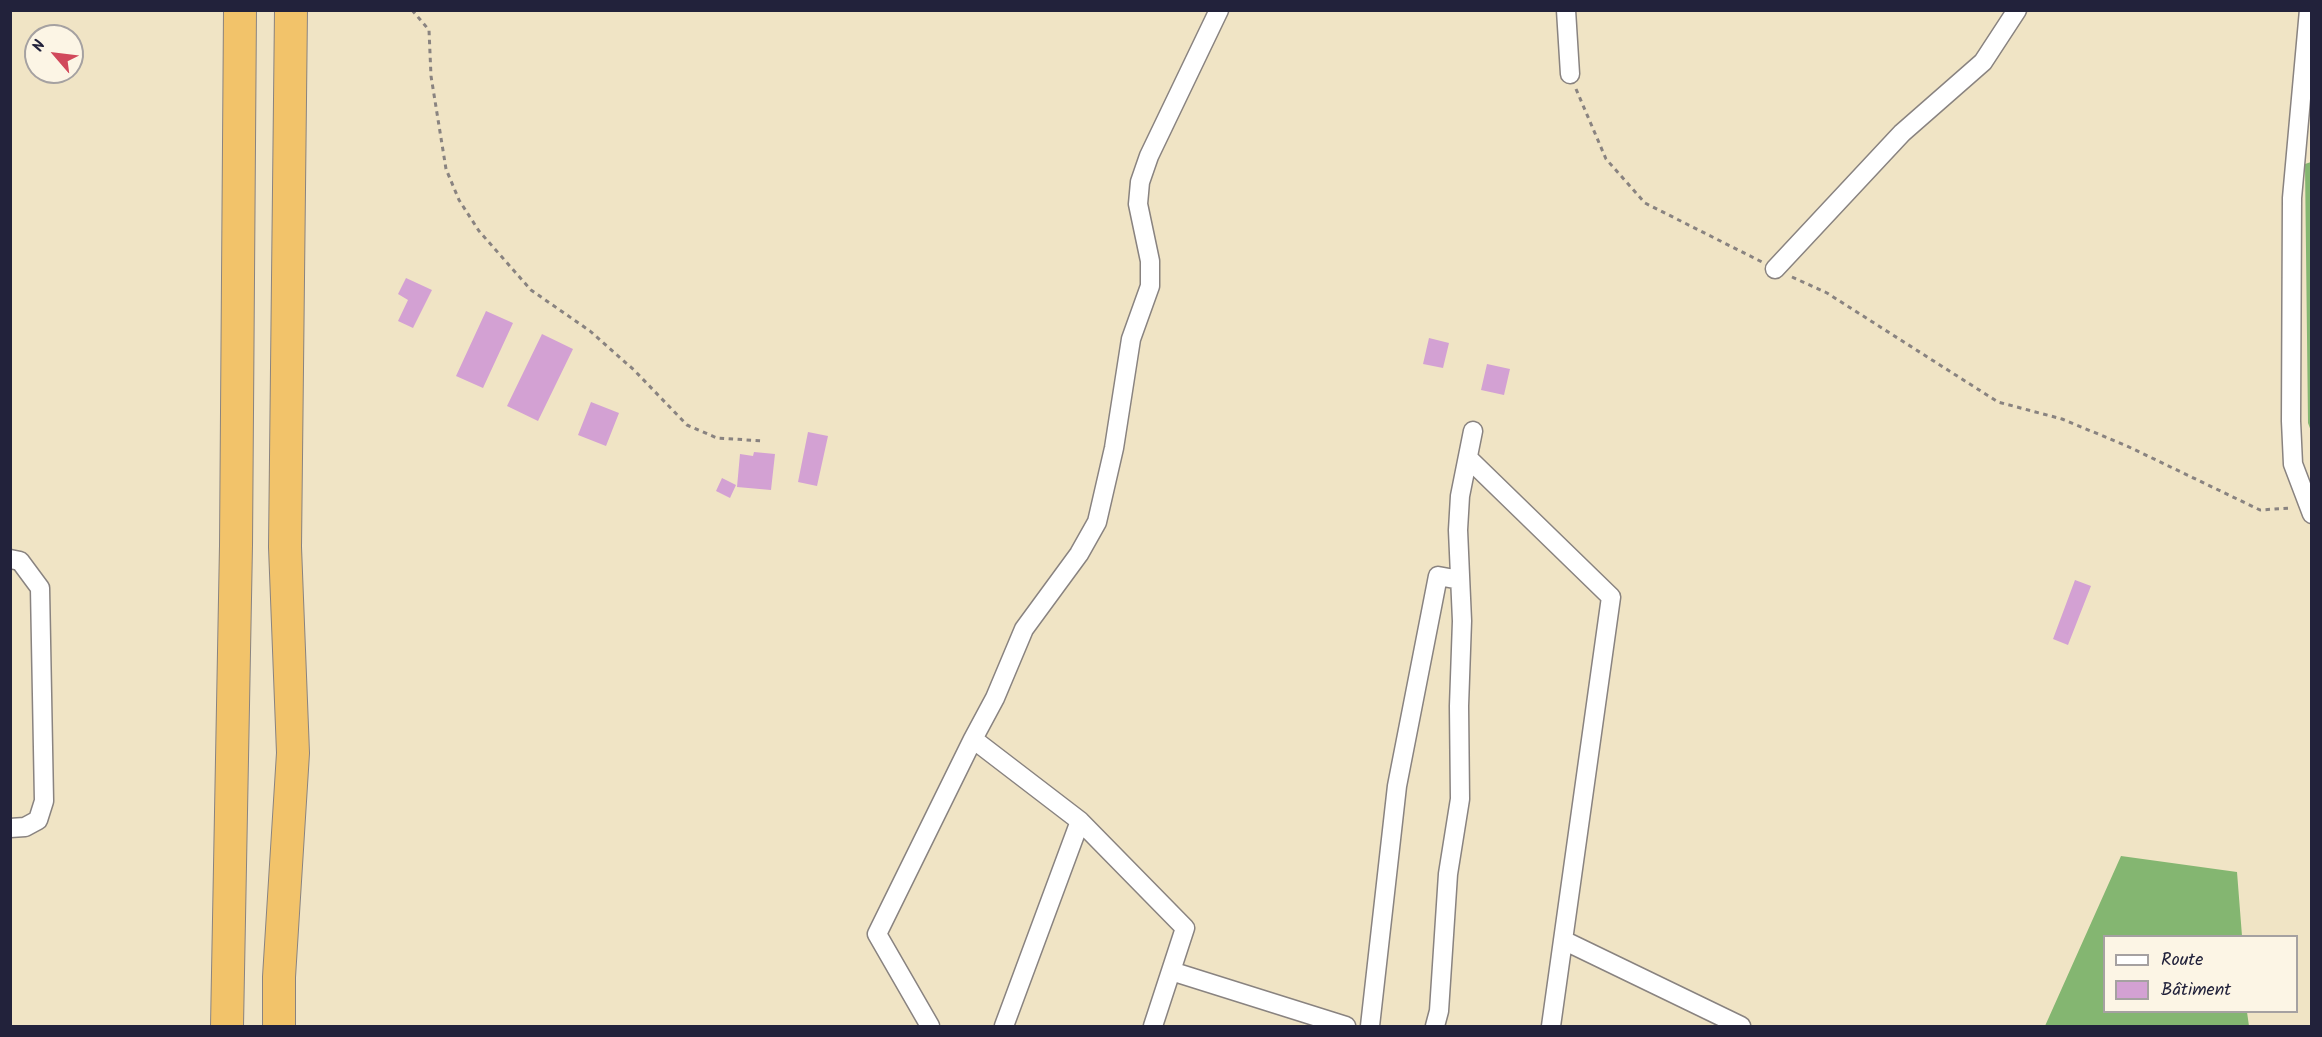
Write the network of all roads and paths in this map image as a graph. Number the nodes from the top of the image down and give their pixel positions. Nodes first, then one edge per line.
1 (240, 10) edge
2 (291, 10) edge
3 (412, 10) edge
4 (1219, 10) edge
5 (1566, 10) edge
6 (2017, 10) edge
7 (2309, 10) edge
8 (1570, 74) joint
9 (1775, 269) junction
10 (1473, 431) dead end
11 (764, 441) dead end
12 (1468, 458) junction
13 (2310, 509) edge
14 (10, 559) edge
15 (1460, 580) junction
16 (973, 739) junction
17 (1080, 821) junction
18 (10, 828) edge
19 (1563, 940) junction
20 (1172, 971) junction
21 (227, 1026) edge
22 (279, 1026) edge
23 (930, 1026) edge
24 (1004, 1026) edge
25 (1154, 1026) edge
26 (1346, 1026) edge
27 (1370, 1026) edge
28 (1435, 1026) edge
29 (1551, 1026) edge
30 (1741, 1026) edge

1 - 21 highway
2 - 22 highway
3 - 11 path
4 - 16 street
5 - 8 street
6 - 9 street
7 - 13 street
8 - 9 path
9 - 13 path
10 - 12 street
12 - 15 street
12 - 19 street
14 - 18 street
15 - 27 street
15 - 28 street
16 - 17 street
16 - 23 street
17 - 20 street
17 - 24 street
19 - 29 street
19 - 30 street
20 - 25 street
20 - 26 street

